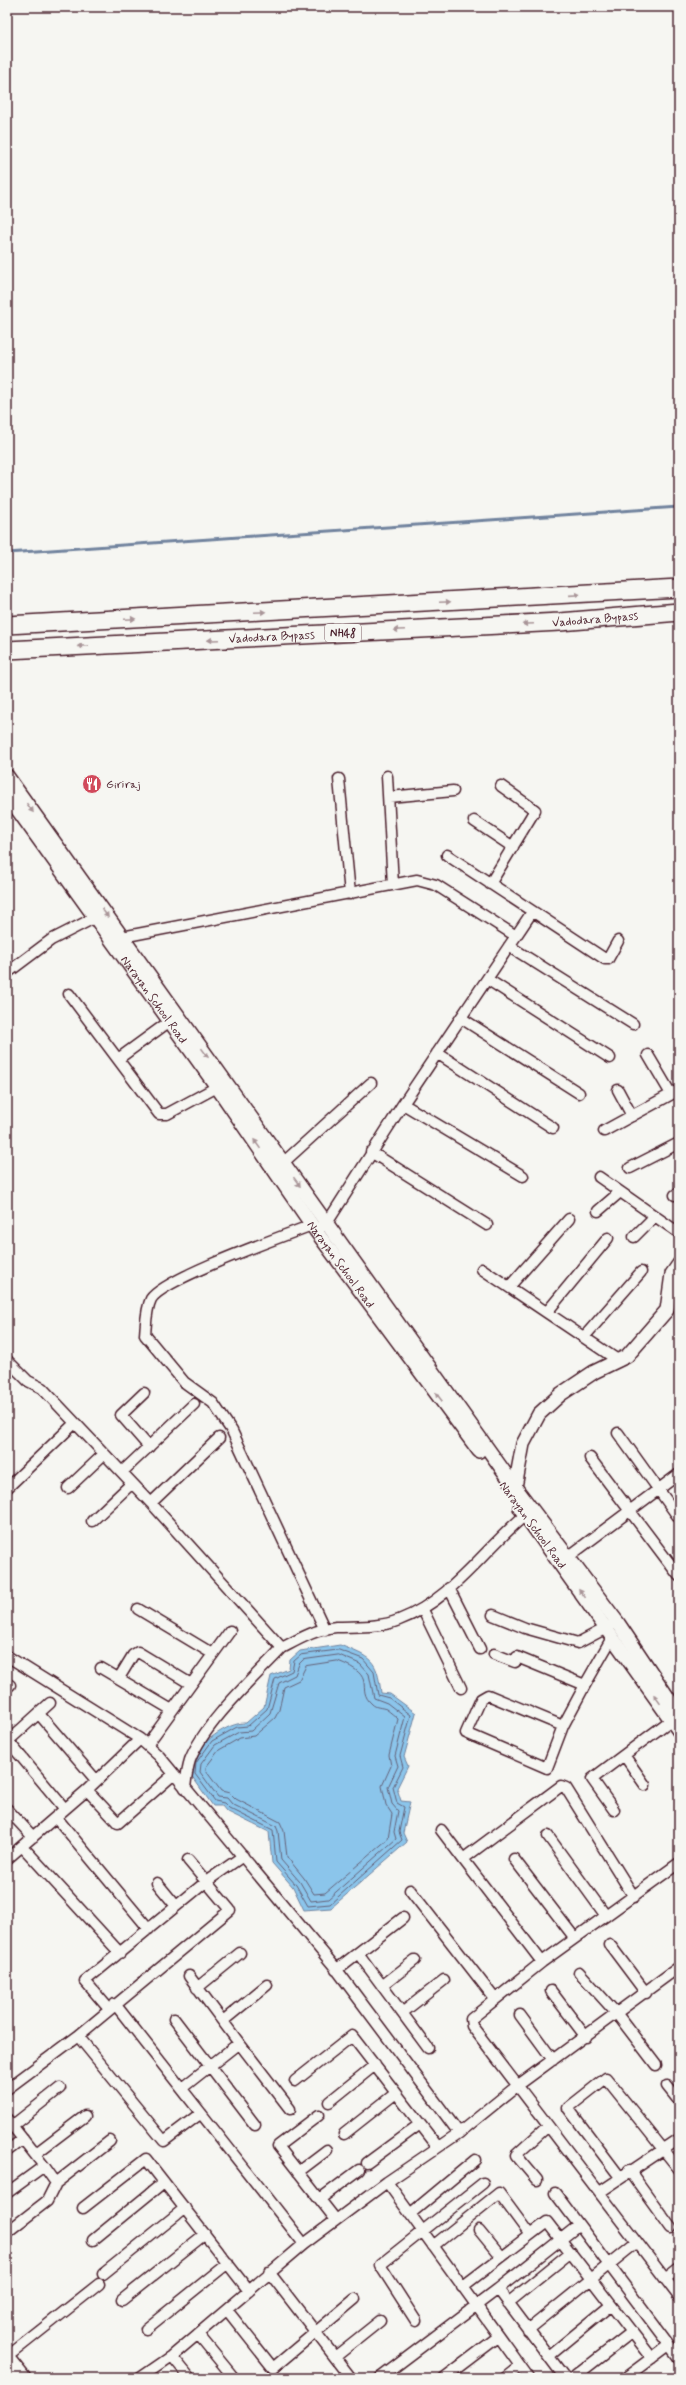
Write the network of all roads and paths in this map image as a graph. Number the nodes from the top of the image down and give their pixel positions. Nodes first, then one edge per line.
1 (679, 588) edge
2 (679, 612) edge
3 (7, 625) edge
4 (7, 650) edge
5 (7, 776) edge
6 (387, 776) dead end
7 (339, 779) dead end
8 (501, 786) dead end
9 (453, 791) dead end
10 (7, 795) edge
11 (389, 797) junction
12 (474, 821) dead end
13 (513, 847) junction
14 (446, 855) dead end
15 (490, 884) junction
16 (393, 885) junction
17 (350, 894) junction
18 (532, 912) junction
19 (96, 917) junction
20 (516, 936) junction
21 (122, 937) junction
22 (618, 941) dead end
23 (509, 946) junction
24 (7, 973) edge
25 (487, 979) junction
26 (69, 994) dead end
27 (461, 1018) junction
28 (170, 1021) junction
29 (633, 1024) dead end
30 (437, 1053) junction
31 (648, 1055) dead end
32 (610, 1058) dead end
33 (118, 1059) junction
34 (371, 1083) dead end
35 (217, 1087) junction
36 (618, 1090) dead end
37 (675, 1092) edge
38 (579, 1093) dead end
39 (403, 1104) junction
40 (632, 1116) junction
41 (553, 1128) dead end
42 (604, 1131) dead end
43 (679, 1143) edge
44 (371, 1152) junction
45 (284, 1162) junction
46 (630, 1168) dead end
47 (523, 1176) dead end
48 (599, 1177) dead end
49 (620, 1192) junction
50 (598, 1211) dead end
51 (655, 1216) junction
52 (569, 1219) dead end
53 (327, 1223) junction
54 (487, 1225) dead end
55 (314, 1228) junction
56 (679, 1233) edge
57 (634, 1237) dead end
58 (608, 1238) dead end
59 (679, 1264) edge
60 (482, 1269) dead end
61 (641, 1272) dead end
62 (509, 1287) junction
63 (547, 1312) junction
64 (584, 1337) junction
65 (7, 1360) edge
66 (619, 1361) junction
67 (144, 1393) dead end
68 (194, 1404) dead end
69 (75, 1423) junction
70 (618, 1433) dead end
71 (219, 1438) dead end
72 (149, 1447) junction
73 (104, 1454) junction
74 (590, 1458) dead end
75 (122, 1472) junction
76 (679, 1474) edge
77 (132, 1483) junction
78 (515, 1487) junction
79 (7, 1488) edge
80 (68, 1488) dead end
81 (659, 1489) junction
82 (151, 1503) junction
83 (630, 1510) junction
84 (528, 1512) junction
85 (679, 1518) edge
86 (92, 1521) dead end
87 (568, 1557) junction
88 (679, 1576) edge
89 (449, 1588) junction
90 (138, 1609) dead end
91 (423, 1610) junction
92 (493, 1615) dead end
93 (612, 1629) junction
94 (325, 1630) junction
95 (230, 1631) dead end
96 (282, 1648) junction
97 (480, 1649) dead end
98 (213, 1654) junction
99 (494, 1654) dead end
100 (7, 1656) edge
101 (101, 1668) dead end
102 (119, 1678) junction
103 (191, 1684) junction
104 (585, 1685) junction
105 (461, 1688) dead end
106 (50, 1703) dead end
107 (172, 1710) junction
108 (39, 1714) junction
109 (675, 1717) edge
110 (563, 1726) junction
111 (679, 1731) edge
112 (8, 1741) edge
113 (143, 1742) junction
114 (624, 1755) junction
115 (174, 1774) junction
116 (96, 1780) junction
117 (645, 1785) dead end
118 (185, 1788) junction
119 (87, 1790) junction
120 (7, 1808) edge
121 (65, 1809) junction
122 (614, 1810) dead end
123 (56, 1817) junction
124 (441, 1830) dead end
125 (548, 1836) dead end
126 (33, 1837) junction
127 (22, 1846) junction
128 (243, 1856) junction
129 (7, 1859) edge
130 (463, 1859) junction
131 (514, 1859) dead end
132 (188, 1860) dead end
133 (679, 1863) edge
134 (207, 1881) junction
135 (157, 1882) dead end
136 (410, 1890) dead end
137 (634, 1897) junction
138 (176, 1906) junction
139 (606, 1916) junction
140 (403, 1918) dead end
141 (149, 1929) junction
142 (574, 1937) junction
143 (610, 1944) dead end
144 (120, 1953) junction
145 (240, 1953) dead end
146 (358, 1953) junction
147 (415, 1960) dead end
148 (542, 1962) junction
149 (679, 1967) edge
150 (336, 1970) junction
151 (579, 1972) dead end
152 (188, 1976) dead end
153 (444, 1980) dead end
154 (267, 1985) dead end
155 (382, 1986) junction
156 (197, 1988) junction
157 (551, 1991) dead end
158 (646, 1993) junction
159 (495, 1999) junction
160 (112, 2007) junction
161 (402, 2014) junction
162 (617, 2014) junction
163 (520, 2015) dead end
164 (174, 2019) dead end
165 (223, 2022) junction
166 (78, 2036) junction
167 (586, 2037) junction
168 (240, 2043) junction
169 (428, 2048) dead end
170 (553, 2060) junction
171 (375, 2065) junction
172 (656, 2065) dead end
173 (210, 2066) junction
174 (296, 2081) dead end
175 (517, 2086) junction
176 (668, 2086) dead end
177 (60, 2088) dead end
178 (182, 2088) junction
179 (7, 2089) edge
180 (396, 2093) junction
181 (679, 2101) edge
182 (329, 2102) dead end
183 (290, 2109) dead end
184 (200, 2113) junction
185 (319, 2114) dead end
186 (85, 2116) dead end
187 (10, 2122) edge
188 (420, 2124) junction
189 (255, 2125) dead end
190 (548, 2126) junction
191 (459, 2133) junction
192 (344, 2134) dead end
193 (23, 2139) junction
194 (679, 2139) edge
195 (110, 2141) dead end
196 (438, 2147) junction
197 (664, 2149) junction
198 (327, 2150) dead end
199 (7, 2151) edge
200 (35, 2154) junction
201 (475, 2160) dead end
202 (44, 2166) junction
203 (679, 2169) edge
204 (629, 2170) junction
205 (298, 2172) junction
206 (620, 2177) junction
207 (537, 2180) dead end
208 (164, 2182) junction
209 (387, 2182) junction
210 (56, 2183) junction
211 (483, 2183) dead end
212 (600, 2192) junction
213 (7, 2193) edge
214 (555, 2193) dead end
215 (320, 2200) junction
216 (83, 2208) dead end
217 (185, 2208) junction
218 (410, 2214) junction
219 (336, 2220) junction
220 (579, 2225) junction
221 (671, 2228) dead end
222 (479, 2230) dead end
223 (7, 2232) edge
224 (423, 2232) junction
225 (205, 2234) junction
226 (530, 2235) junction
227 (560, 2239) junction
228 (93, 2240) dead end
229 (637, 2242) junction
230 (304, 2244) junction
231 (433, 2246) junction
232 (571, 2252) junction
233 (500, 2258) junction
234 (228, 2263) junction
235 (609, 2265) junction
236 (679, 2268) edge
237 (269, 2272) junction
238 (592, 2279) junction
239 (665, 2279) junction
240 (462, 2287) junction
241 (498, 2289) junction
242 (249, 2291) junction
243 (679, 2297) edge
244 (355, 2298) dead end
245 (122, 2300) dead end
246 (508, 2303) junction
247 (611, 2305) junction
248 (476, 2306) junction
249 (227, 2310) junction
250 (380, 2321) dead end
251 (416, 2321) dead end
252 (146, 2329) dead end
253 (528, 2330) junction
254 (316, 2332) junction
255 (632, 2332) junction
256 (198, 2334) junction
257 (498, 2338) junction
258 (669, 2345) junction
259 (172, 2356) junction
260 (549, 2356) junction
261 (7, 2357) edge
262 (335, 2358) junction
263 (652, 2358) junction
264 (679, 2358) edge
265 (520, 2366) junction
266 (143, 2377) edge
267 (24, 2378) edge
268 (190, 2378) edge
269 (234, 2378) edge
270 (351, 2378) edge
271 (380, 2378) edge
272 (444, 2378) edge
273 (505, 2378) edge
274 (529, 2378) edge
275 (565, 2378) edge
276 (573, 2378) edge
277 (625, 2378) edge

3 -> 1 highway, Vadodara Bypass / NH48
2 -> 4 highway, Vadodara Bypass / NH48
5 -> 21 street
6 - 11 street
7 - 17 street
8 - 13 street
9 - 11 street
10 - 19 street, Narayan School Road
11 - 16 street
12 - 13 street
13 - 15 street
14 - 15 street
15 - 18 street
16 - 17 street
16 - 20 street
17 - 21 street
18 - 20 street
18 - 22 street
19 - 24 street
19 - 28 street, Narayan School Road
20 - 23 street
21 -> 45 street
23 - 25 street
23 - 29 street
25 - 27 street
25 - 32 street
26 - 33 street
27 - 30 street
27 - 38 street
28 - 33 street
28 - 35 street, Narayan School Road
30 - 39 street
30 - 41 street
31 - 37 street
33 - 35 street
34 - 45 street
55 -> 35 street, Narayan School Road
36 - 40 street
37 - 40 street
39 - 44 street
39 - 47 street
40 - 42 street
43 - 46 street
44 - 53 street
44 - 54 street
45 -> 53 street
48 - 49 street
49 - 50 street
49 - 51 street
51 - 56 street
51 - 57 street
52 - 62 street
53 - 55 street
53 - 78 street
84 -> 55 street, Narayan School Road
55 - 94 street
58 - 63 street
59 - 66 street
60 - 62 street
61 - 64 street
62 - 63 street
63 - 64 street
64 - 66 street
65 - 69 street
66 - 78 street
67 - 72 street
68 - 72 street
69 - 73 street
69 - 79 street
70 - 81 street
71 - 82 street
72 - 75 street
73 - 75 street
73 - 80 street
74 - 83 street
75 - 77 street
76 - 81 street
77 - 82 street
77 - 86 street
78 - 84 street
81 - 83 street
81 - 85 street
82 - 96 street
83 - 87 street
83 - 88 street
84 - 87 street
84 - 89 street
93 -> 84 street, Narayan School Road
87 - 93 street
89 - 91 street
89 - 97 street
90 - 98 street
91 - 94 street
91 - 105 street
92 - 93 street
93 - 104 street
93 - 109 street
94 - 96 street
95 - 98 street
96 - 118 street
98 - 103 street
99 - 104 street
100 - 113 street
101 - 102 street
102 - 103 street
102 - 107 street
103 - 107 street
104 - 110 street
106 - 108 street
107 - 113 street
108 - 112 street
108 - 116 street
109 - 111 street
109 - 114 street
110 - 110 street
112 - 121 street
113 - 115 street
113 - 116 street
114 - 117 street
114 - 122 street
115 - 118 street
115 - 119 street
116 - 119 street
118 - 128 street
119 - 121 street
120 - 126 street
121 - 123 street
123 - 126 street
123 - 141 street
124 - 130 street
125 - 139 street
126 - 127 street
127 - 129 street
127 - 144 street
128 - 134 street
128 - 150 street
130 - 137 street
130 - 148 street
131 - 142 street
132 - 134 street
133 - 137 street
134 - 138 street
134 - 160 street
135 - 138 street
136 - 159 street
137 - 139 street
138 - 141 street
139 - 142 street
140 - 146 street
141 - 144 street
142 - 148 street
143 - 158 street
144 - 160 street
145 - 156 street
146 - 150 street
146 - 155 street
147 - 155 street
148 - 159 street
149 - 158 street
150 - 191 street
151 - 162 street
152 - 156 street
153 - 161 street
154 - 165 street
155 - 161 street
156 - 165 street
157 - 167 street
158 - 162 street
159 - 175 street
160 - 166 street
160 - 178 street
161 - 169 street
162 - 167 street
162 - 172 street
163 - 170 street
164 - 173 street
165 - 168 street
166 - 179 street
166 - 184 street
167 - 170 street
168 - 173 street
168 - 183 street
170 - 175 street
171 - 174 street
171 - 180 street
171 - 182 street
173 - 178 street
173 - 189 street
175 - 190 street
175 - 191 street
176 - 181 street
177 - 187 street
178 - 184 street
180 - 188 street
180 - 192 street
184 - 230 street
185 - 205 street
186 - 200 street
187 - 193 street
188 - 196 street
188 - 215 street
190 - 207 street
190 - 212 street
191 - 196 street
193 - 199 street
193 - 200 street
194 - 197 street
195 - 210 street
196 - 209 street
197 - 203 street
197 - 204 street
197 - 206 street
198 - 205 street
200 - 202 street
201 - 218 street
202 - 210 street
202 - 213 street
204 - 206 street
204 - 221 street
205 - 215 street
206 - 212 street
208 - 216 street
208 - 217 street
208 - 228 street
209 - 218 street
209 - 219 street
210 - 223 street
211 - 224 street
212 - 229 street
214 - 220 street
215 - 219 street
217 - 225 street
217 - 261 street
218 - 224 street
219 - 230 street
220 - 227 street
220 - 235 street
222 - 233 street
224 - 231 street
224 - 251 street
225 - 234 street
225 - 245 street
226 - 227 street
226 - 231 street
226 - 233 street
227 - 232 street
227 - 241 street
229 - 235 street
229 - 239 street
230 - 237 street
231 - 240 street
232 - 238 street
232 - 246 street
233 - 240 street
234 - 242 street
234 - 252 street
235 - 238 street
235 - 258 street
236 - 239 street
237 - 242 street
237 - 254 street
238 - 247 street
238 - 253 street
239 - 243 street
240 - 248 street
241 - 246 street
241 - 248 street
242 - 249 street
244 - 254 street
246 - 253 street
247 - 255 street
247 - 260 street
248 - 257 street
248 - 271 street
249 - 254 street
249 - 256 street
250 - 262 street
253 - 260 street
254 - 262 street
255 - 263 street
255 - 276 street
256 - 259 street
256 - 269 street
257 - 265 street
257 - 272 street
258 - 263 street
258 - 264 street
259 - 266 street
259 - 268 street
260 - 275 street
261 - 267 street
262 - 270 street
263 - 277 street
265 - 273 street
265 - 274 street

